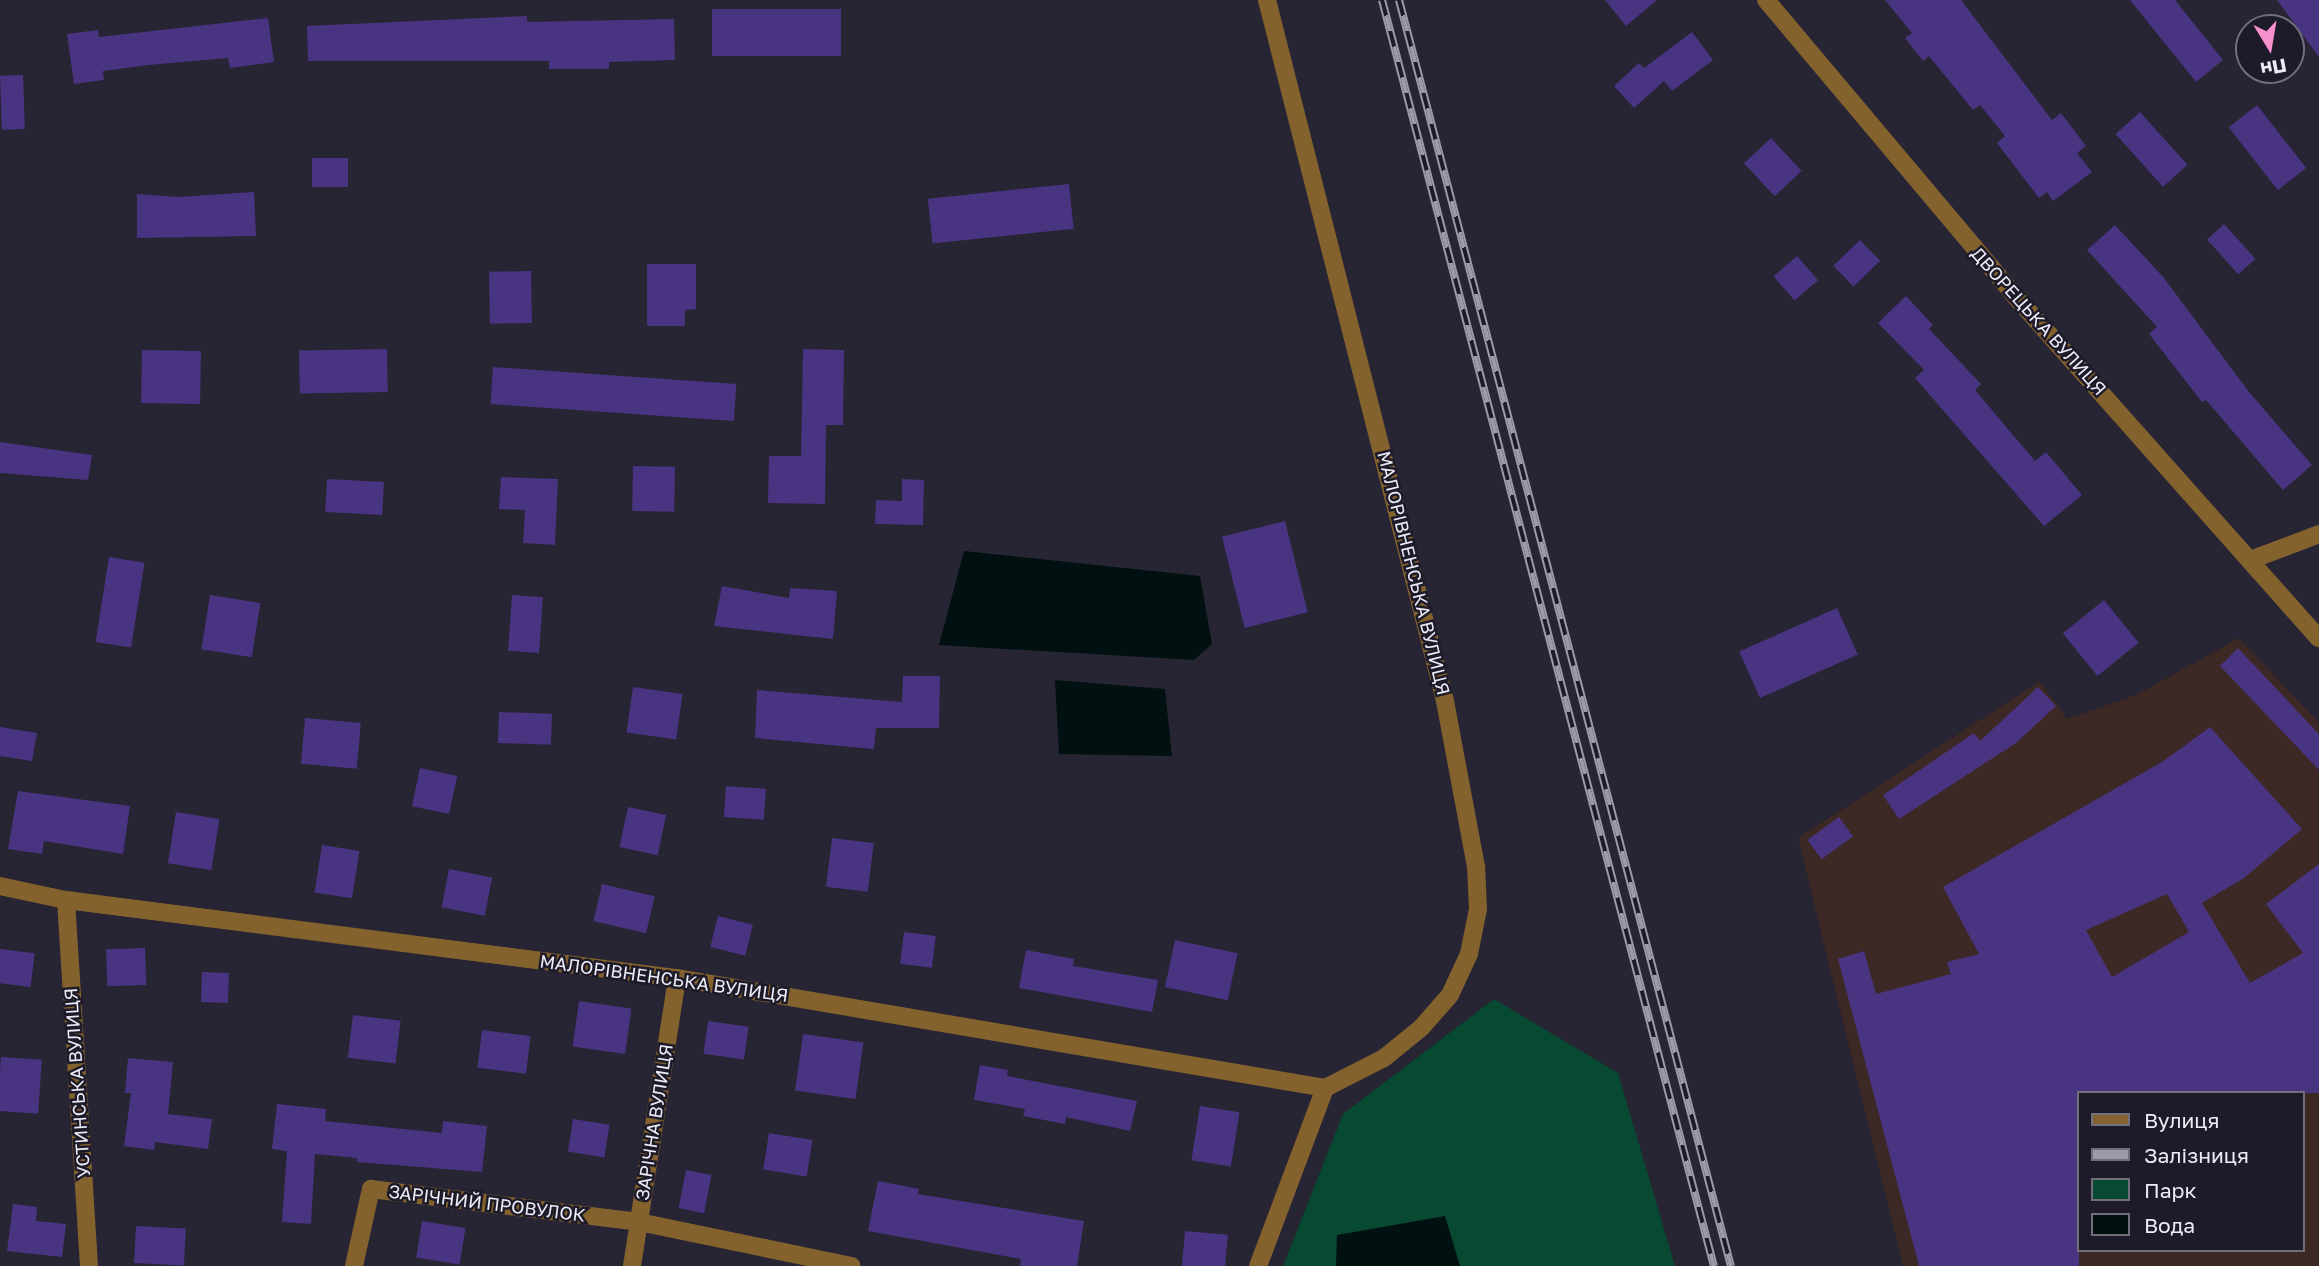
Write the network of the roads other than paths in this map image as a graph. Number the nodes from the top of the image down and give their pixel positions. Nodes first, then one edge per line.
1 (1267, 0) edge
2 (1766, 0) edge
3 (2319, 534) edge
4 (2253, 559) junction
5 (2319, 638) edge
6 (0, 886) edge
7 (66, 900) junction
8 (677, 978) junction
9 (1325, 1088) junction
10 (639, 1222) junction
11 (89, 1266) edge
12 (354, 1266) edge
13 (632, 1266) edge
14 (852, 1266) edge
15 (1258, 1266) edge

1 - 9 street, МАЛОРІВНЕНСЬКА ВУЛИЦЯ
2 - 4 street, ДВОРЕЦЬКА ВУЛИЦЯ
3 - 4 street
4 - 5 street, ДВОРЕЦЬКА ВУЛИЦЯ
6 - 7 street, МАЛОРІВНЕНСЬКА ВУЛИЦЯ
7 - 8 street, МАЛОРІВНЕНСЬКА ВУЛИЦЯ
7 - 11 street, УСТИНСЬКА ВУЛИЦЯ
8 - 9 street, МАЛОРІВНЕНСЬКА ВУЛИЦЯ
8 - 10 street, ЗАРІЧНА ВУЛИЦЯ
9 - 15 street
10 - 12 street, ЗАРІЧНИЙ ПРОВУЛОК
10 - 13 street, ЗАРІЧНА ВУЛИЦЯ
10 - 14 street

